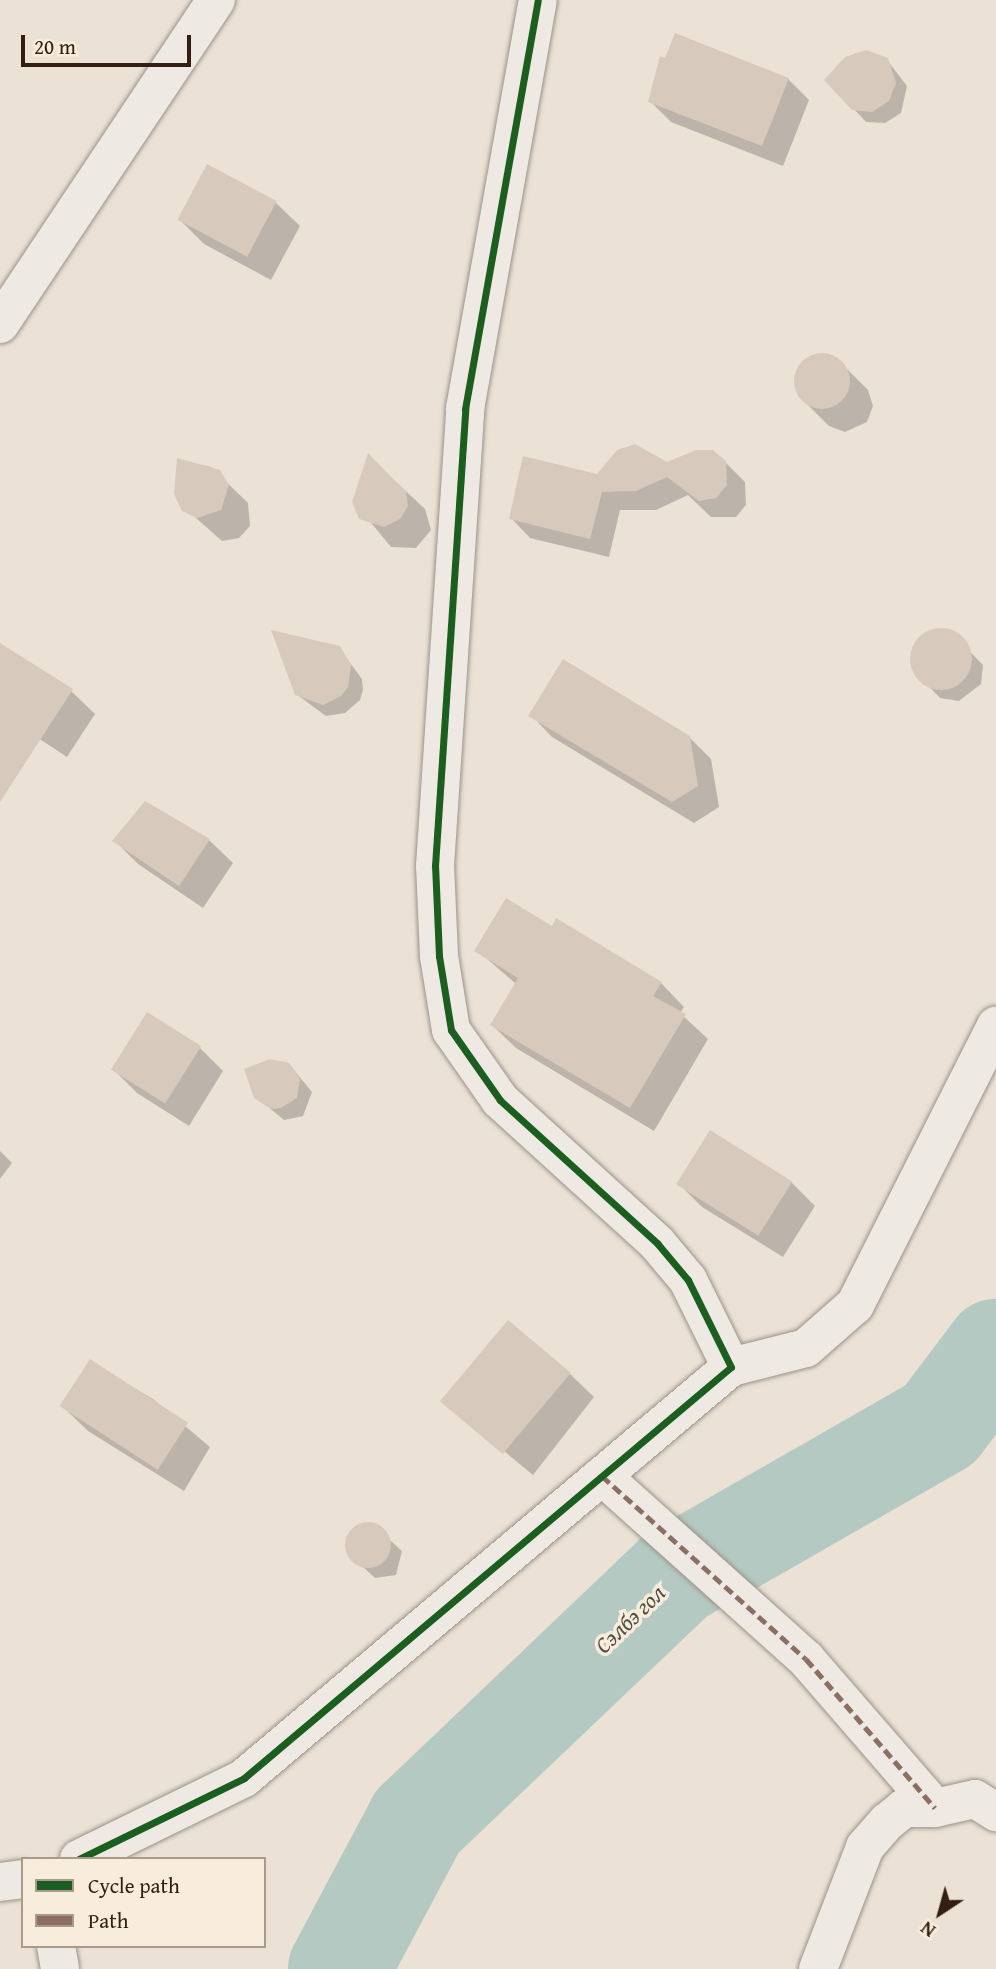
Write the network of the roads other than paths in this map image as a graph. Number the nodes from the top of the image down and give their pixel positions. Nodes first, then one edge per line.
1 (216, 0) edge
2 (538, 0) edge
3 (0, 324) edge
4 (996, 1026) edge
5 (731, 1367) junction
6 (602, 1476) junction
7 (934, 1808) junction
8 (996, 1812) edge
9 (83, 1857) edge
10 (21, 1879) edge
11 (0, 1882) edge
12 (56, 1948) edge
13 (60, 1969) edge
14 (818, 1969) edge

1 - 3 street
2 - 5 street
4 - 5 street
5 - 6 street
6 - 7 street
6 - 9 street
7 - 8 street
7 - 14 street
10 - 11 street
12 - 13 street

